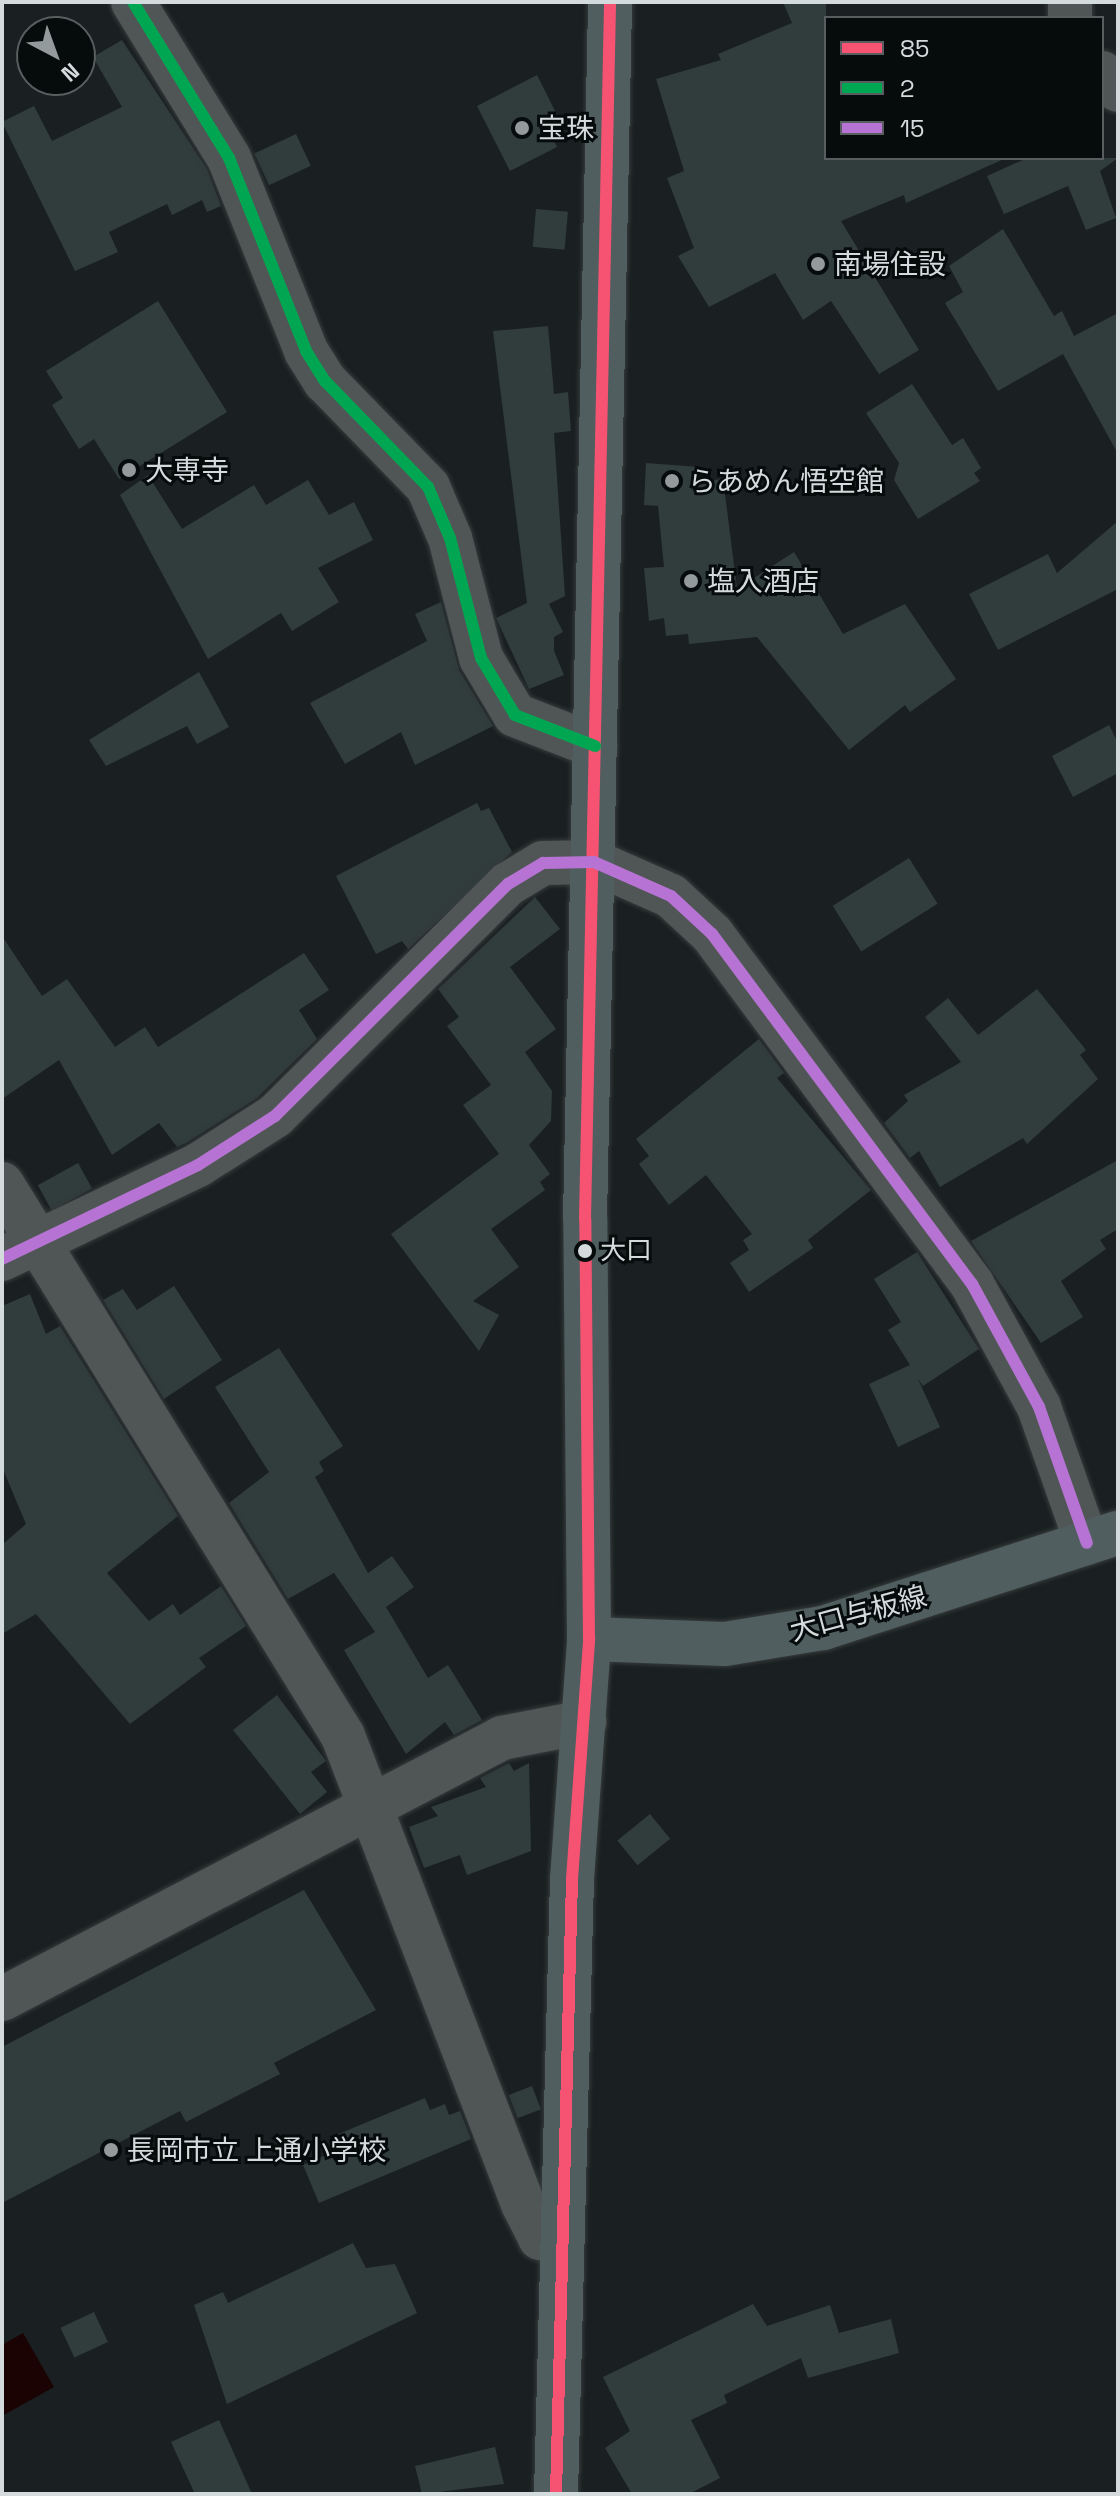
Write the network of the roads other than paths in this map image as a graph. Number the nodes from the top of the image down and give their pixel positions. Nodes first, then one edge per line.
1 (133, 2) edge
2 (610, 2) edge
3 (1104, 75) edge
4 (1118, 90) edge
5 (595, 746) junction
6 (594, 862) junction
7 (2, 1184) edge
8 (20, 1253) edge
9 (1102, 1538) edge
10 (589, 1639) junction
11 (584, 1722) junction
12 (374, 1801) junction
13 (2, 1999) edge
14 (560, 2241) junction
15 (556, 2494) edge

1 - 5 street
2 - 5 main road
3 - 4 street
5 - 6 main road
6 - 8 street
6 - 9 street
6 - 10 main road
7 - 8 street
8 - 12 street
9 - 10 main road, 大口与板線
10 - 11 main road
11 - 12 street
11 - 14 main road
12 - 13 street
12 - 14 street
14 - 15 main road

